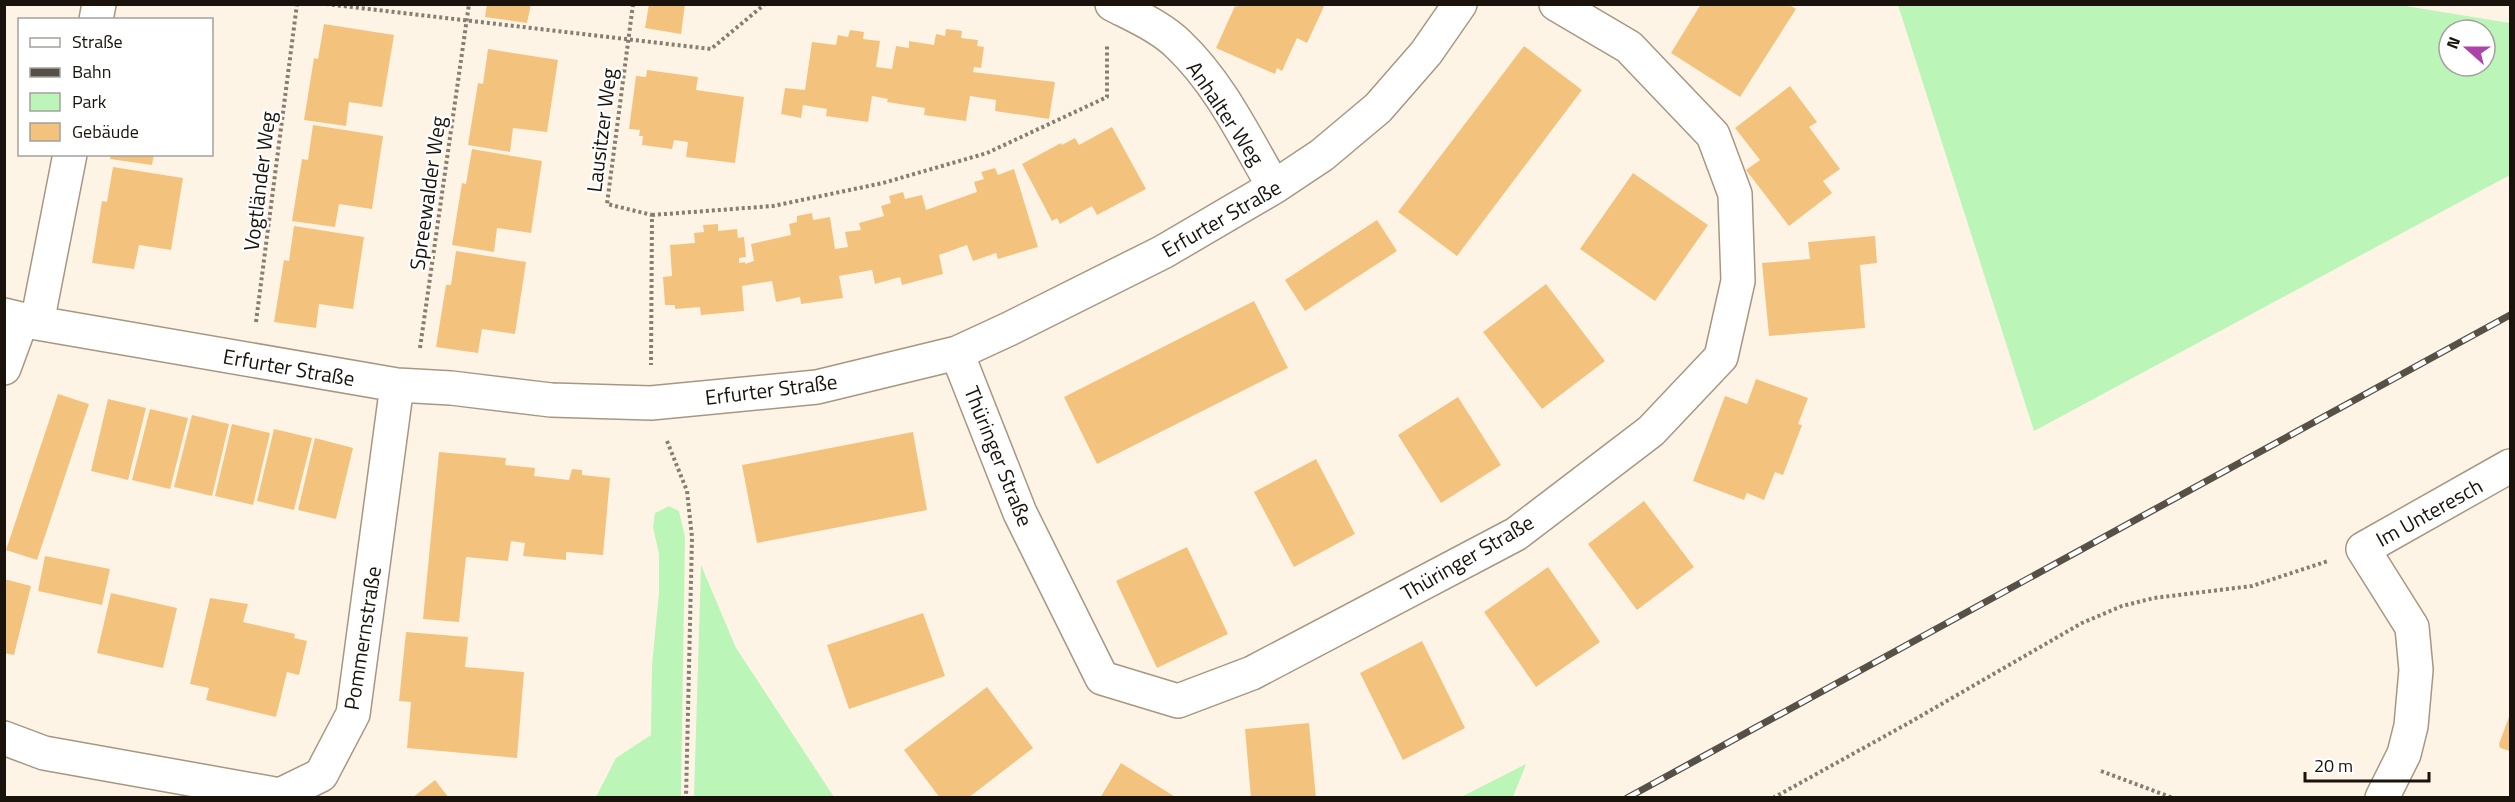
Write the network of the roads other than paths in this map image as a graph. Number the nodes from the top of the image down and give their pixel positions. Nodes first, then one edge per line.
1 (1112, 4) edge
2 (1460, 4) edge
3 (1556, 4) edge
4 (69, 156) edge
5 (1274, 187) junction
6 (21, 319) edge
7 (957, 352) junction
8 (4, 368) edge
9 (406, 386) junction
10 (2511, 466) edge
11 (4, 738) edge
12 (2382, 798) edge

1 - 5 street, Anhalter Weg
2 - 5 street, Erfurter Straße
3 - 7 street, Thüringer Straße
4 - 6 street
5 - 7 street, Erfurter Straße
6 - 8 street
6 - 9 street, Erfurter Straße
7 - 9 street, Erfurter Straße
9 - 11 street, Pommernstraße
10 - 12 street, Im Unteresch

